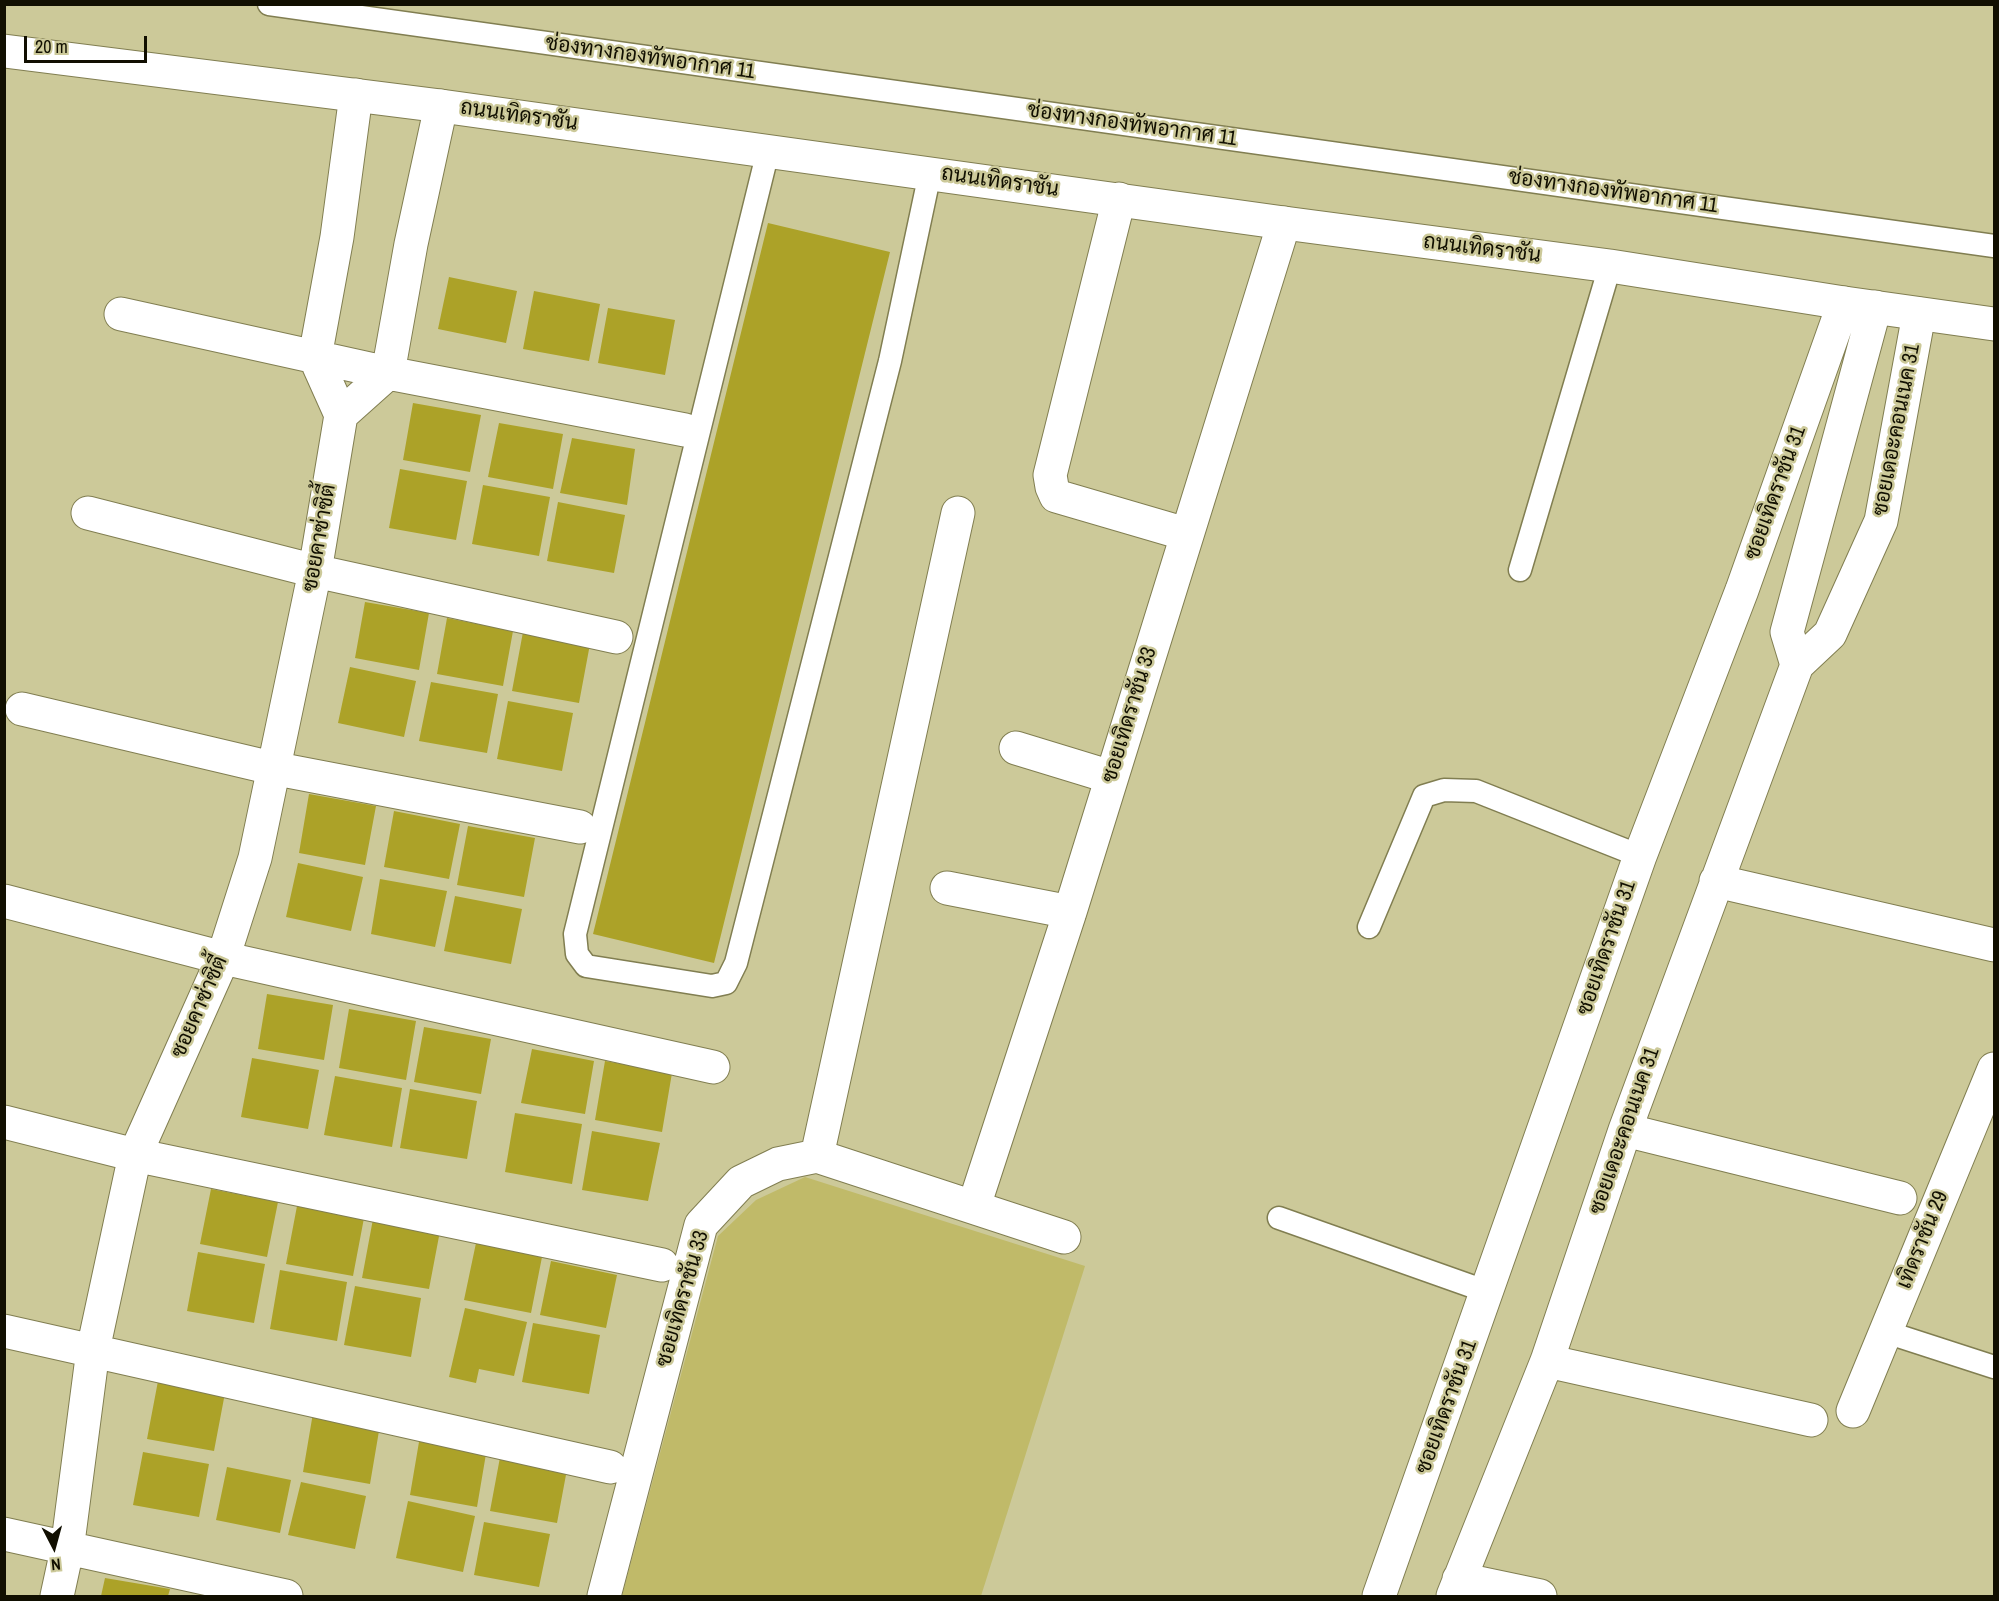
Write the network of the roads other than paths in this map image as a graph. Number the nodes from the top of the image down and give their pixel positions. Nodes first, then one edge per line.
1 (269, 4) edge
2 (4, 51) edge
3 (356, 95) junction
4 (441, 106) junction
5 (768, 151) junction
6 (930, 173) junction
7 (1119, 199) junction
8 (1284, 223) junction
9 (1995, 246) edge
10 (1610, 266) junction
11 (1860, 305) junction
12 (1919, 314) junction
13 (121, 315) dead end
14 (1995, 324) edge
15 (315, 357) junction
16 (388, 373) junction
17 (341, 415) junction
18 (685, 430) dead end
19 (88, 513) dead end
20 (958, 513) dead end
21 (1186, 534) junction
22 (1520, 570) dead end
23 (315, 571) junction
24 (616, 637) dead end
25 (1797, 665) junction
26 (22, 709) dead end
27 (1016, 748) dead end
28 (272, 768) junction
29 (1111, 777) junction
30 (580, 827) dead end
31 (1640, 856) junction
32 (1716, 881) junction
33 (946, 888) dead end
34 (4, 901) edge
35 (1070, 912) junction
36 (1369, 927) dead end
37 (1995, 945) edge
38 (223, 958) junction
39 (713, 1067) dead end
40 (1995, 1069) edge
41 (4, 1122) edge
42 (1624, 1130) junction
43 (135, 1155) junction
44 (817, 1156) junction
45 (1900, 1198) dead end
46 (974, 1206) junction
47 (1279, 1218) dead end
48 (1064, 1237) dead end
49 (662, 1266) dead end
50 (1488, 1292) junction
51 (4, 1331) edge
52 (1886, 1332) junction
53 (93, 1350) junction
54 (1547, 1361) junction
55 (1995, 1367) edge
56 (1853, 1411) dead end
57 (1811, 1419) dead end
58 (610, 1467) dead end
59 (4, 1534) edge
60 (67, 1550) junction
61 (1456, 1588) edge
62 (57, 1596) edge
63 (286, 1596) edge
64 (604, 1596) edge
65 (1379, 1596) edge
66 (1540, 1596) edge

1 - 9 lane, ช่องทางกองทัพอากาศ 11
2 - 3 street, ถนนเทิดราชัน
3 - 4 street, ถนนเทิดราชัน
3 - 15 street
4 - 5 street, ถนนเทิดราชัน
4 - 16 street
5 - 6 street, ถนนเทิดราชัน
5 - 6 lane
6 - 7 street, ถนนเทิดราชัน
7 - 8 street, ถนนเทิดราชัน
7 - 21 street
8 - 10 street, ถนนเทิดราชัน
8 - 21 street, ซอยเทิดราชัน 33
10 - 11 street, ถนนเทิดราชัน
10 - 22 lane
11 - 12 street, ถนนเทิดราชัน
11 - 25 street
11 - 31 street, ซอยเทิดราชัน 31
12 - 14 street, ถนนเทิดราชัน
12 - 25 street, ซอยเดอะคอนเนค 31
13 - 15 street
15 - 16 street
15 - 17 street
16 - 17 street
16 - 18 street
17 - 23 street, ซอยคาซ่าซิตี้
19 - 23 street
20 - 44 street
21 - 29 street, ซอยเทิดราชัน 33
23 - 24 street
23 - 28 street, ซอยคาซ่าซิตี้
25 - 32 street, ซอยเดอะคอนเนค 31
26 - 28 street
27 - 29 street
28 - 30 street
28 - 38 street, ซอยคาซ่าซิตี้
29 - 35 street, ซอยเทิดราชัน 33
31 - 36 lane
31 - 50 street, ซอยเทิดราชัน 31
32 - 37 street
32 - 42 street, ซอยเดอะคอนเนค 31
33 - 35 street
34 - 38 street
35 - 46 street, ซอยเทิดราชัน 33
38 - 39 street
38 - 43 street, ซอยคาซ่าซิตี้
40 - 52 street, เทิดราชัน 29
41 - 43 street
42 - 45 street
42 - 54 street, ซอยเดอะคอนเนค 31
43 - 49 street
43 - 53 street, ซอยคาซ่าซิตี้
44 - 46 street, ซอยเทิดราชัน 33
44 - 64 street, ซอยเทิดราชัน 33
46 - 48 street, ซอยเทิดราชัน 33
47 - 50 lane
50 - 65 street, ซอยเทิดราชัน 31
51 - 53 street
52 - 55 lane
52 - 56 street, เทิดราชัน 29
53 - 58 street
53 - 60 street, ซอยคาซ่าซิตี้
54 - 57 street
54 - 61 street, ซอยเดอะคอนเนค 31
59 - 60 street
60 - 62 street, ซอยคาซ่าซิตี้
60 - 63 street
61 - 66 street

